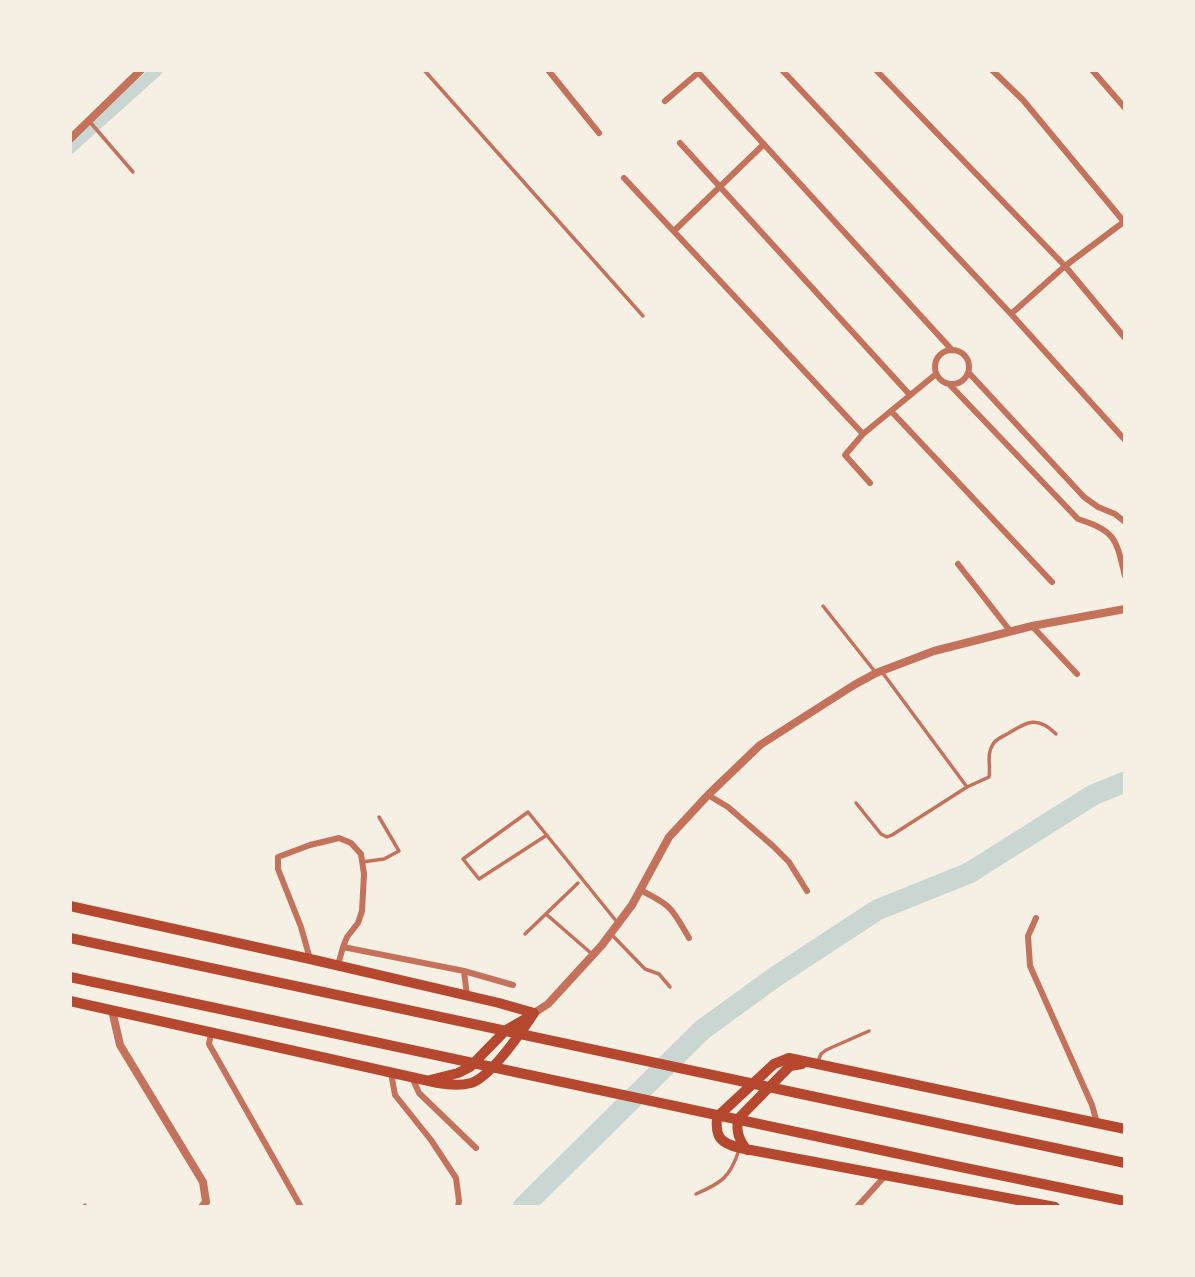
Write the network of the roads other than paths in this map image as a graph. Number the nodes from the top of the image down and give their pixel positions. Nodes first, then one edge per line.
1 (141, 70) edge
2 (424, 70) edge
3 (548, 70) edge
4 (782, 70) edge
5 (876, 70) edge
6 (992, 70) edge
7 (1091, 70) edge
8 (697, 71) edge
9 (665, 101) dead end
10 (1125, 108) edge
11 (91, 123) junction
12 (598, 133) dead end
13 (70, 139) edge
14 (680, 143) dead end
15 (764, 144) junction
16 (133, 172) dead end
17 (624, 178) dead end
18 (720, 187) junction
19 (1125, 222) edge
20 (674, 231) junction
21 (1065, 266) junction
22 (1011, 314) junction
23 (643, 316) dead end
24 (1125, 338) edge
25 (952, 350) junction
26 (969, 373) junction
27 (936, 374) junction
28 (950, 385) junction
29 (910, 395) junction
30 (891, 411) junction
31 (863, 434) junction
32 (1125, 440) edge
33 (870, 483) dead end
34 (1125, 522) edge
35 (958, 564) dead end
36 (1125, 576) edge
37 (1052, 582) dead end
38 (823, 606) dead end
39 (1125, 609) edge
40 (1032, 626) junction
41 (1011, 632) junction
42 (878, 672) junction
43 (1077, 674) dead end
44 (1056, 734) dead end
45 (967, 787) junction
46 (708, 796) junction
47 (856, 803) dead end
48 (379, 817) dead end
49 (547, 835) junction
50 (362, 862) junction
51 (578, 883) dead end
52 (640, 890) junction
53 (807, 891) dead end
54 (70, 906) edge
55 (546, 914) junction
56 (1036, 918) dead end
57 (618, 924) junction
58 (525, 934) dead end
59 (611, 934) junction
60 (70, 938) edge
61 (689, 938) dead end
62 (343, 947) junction
63 (593, 956) junction
64 (310, 958) junction
65 (338, 965) junction
66 (464, 971) junction
67 (70, 977) edge
68 (513, 985) dead end
69 (670, 987) dead end
70 (467, 996) junction
71 (70, 1001) edge
72 (112, 1010) junction
73 (534, 1013) junction
74 (869, 1031) dead end
75 (211, 1033) junction
76 (814, 1063) junction
77 (391, 1073) junction
78 (412, 1077) junction
79 (1097, 1123) junction
80 (1125, 1129) edge
81 (476, 1148) dead end
82 (743, 1149) junction
83 (1125, 1163) edge
84 (885, 1176) junction
85 (696, 1194) dead end
86 (1125, 1201) edge
87 (1001, 1202) edge
88 (205, 1205) edge
89 (301, 1207) edge
90 (457, 1207) edge
91 (857, 1207) edge
92 (1055, 1207) edge

1 - 11 street
2 - 23 lane
3 - 12 street
4 - 22 street
5 - 21 street
6 - 19 street
7 - 10 street
8 - 9 street
8 - 15 street
11 - 13 street
11 - 16 lane
14 - 18 street
15 - 18 street
15 - 25 street
17 - 20 street
18 - 20 street
18 - 29 street
19 - 21 street
20 - 31 street
21 - 22 street
21 - 24 street
22 - 32 street
25 - 26 street
25 - 27 street
26 - 28 street
26 - 34 street
27 - 28 street
27 - 29 street
28 - 36 street
29 - 30 street
30 - 31 street
30 - 37 street
31 - 33 street
35 - 41 street
38 - 42 lane
39 - 40 street
40 - 41 street
40 - 43 street
41 - 42 street
42 - 45 lane
42 - 46 street
44 - 45 lane
45 - 47 lane
46 - 52 street
46 - 53 street
48 - 50 lane
49 - 49 lane
49 - 57 lane
50 - 62 street
50 - 64 street
51 - 55 lane
52 - 57 street
52 - 61 street
54 - 64 main road
55 - 58 lane
55 - 63 lane
56 - 79 street
57 - 59 street
59 - 63 street
59 - 69 lane
60 - 83 main road
62 - 65 street
62 - 66 street
63 - 73 street
64 - 65 main road
65 - 70 main road
66 - 68 street
66 - 70 street
67 - 86 main road
70 - 73 main road
71 - 72 main road
72 - 75 main road
72 - 88 street
73 - 78 main road
74 - 76 lane
75 - 77 main road
75 - 89 street
76 - 79 main road
76 - 82 main road
76 - 82 main road
77 - 78 main road
77 - 90 street
78 - 81 street
79 - 80 main road
82 - 84 main road
82 - 85 lane
84 - 87 main road
84 - 91 street
87 - 92 main road

